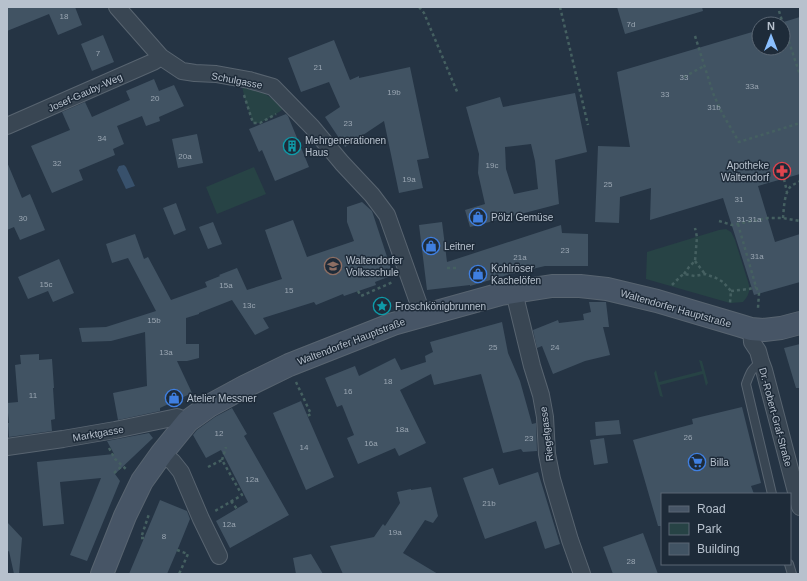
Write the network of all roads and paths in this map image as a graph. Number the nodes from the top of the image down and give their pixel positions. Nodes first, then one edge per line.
1 (117, 7) edge
2 (419, 7) edge
3 (560, 7) edge
4 (779, 11) dead end
5 (781, 16) edge
6 (695, 36) dead end
7 (791, 48) edge
8 (161, 57) junction
9 (704, 66) junction
10 (800, 75) edge
11 (684, 77) dead end
12 (243, 93) dead end
13 (458, 94) dead end
14 (273, 116) dead end
15 (800, 123) edge
16 (588, 125) dead end
17 (7, 126) edge
18 (784, 179) dead end
19 (800, 181) edge
20 (788, 192) junction
21 (783, 218) junction
22 (719, 221) dead end
23 (800, 221) edge
24 (738, 224) junction
25 (695, 228) dead end
26 (695, 261) junction
27 (447, 268) dead end
28 (457, 268) dead end
29 (684, 274) junction
30 (705, 274) junction
31 (394, 282) dead end
32 (756, 286) junction
33 (670, 287) dead end
34 (358, 291) dead end
35 (731, 291) junction
36 (514, 292) junction
37 (731, 308) dead end
38 (422, 316) junction
39 (754, 318) junction
40 (800, 323) edge
41 (760, 362) junction
42 (296, 382) dead end
43 (307, 416) dead end
44 (188, 421) junction
45 (7, 447) edge
46 (226, 447) dead end
47 (111, 451) dead end
48 (162, 453) junction
49 (222, 460) junction
50 (122, 466) junction
51 (208, 467) dead end
52 (131, 472) dead end
53 (114, 473) dead end
54 (772, 493) edge
55 (231, 501) junction
56 (800, 507) edge
57 (237, 509) dead end
58 (148, 519) dead end
59 (201, 519) junction
60 (144, 538) dead end
61 (177, 550) dead end
62 (219, 556) dead end
63 (102, 574) edge
64 (179, 574) edge
65 (582, 574) edge

1 - 8 street, Schulgasse
2 - 13 path
3 - 16 path
4 - 5 path
6 - 9 path
7 - 10 path
8 - 17 street, Josef-Gauby-Weg
8 - 38 street, Schulgasse
9 - 11 path
9 - 15 path
12 - 14 path
18 - 20 path
19 - 20 path
20 - 21 path
21 - 23 path
21 - 24 path
22 - 24 path
24 - 32 path
25 - 26 path
26 - 29 path
26 - 30 path
27 - 28 path
29 - 30 path
29 - 33 path
30 - 35 path
31 - 34 path
32 - 35 path
32 - 39 path
35 - 37 path
36 - 38 main road, Waltendorfer Hauptstraße
36 - 39 main road, Waltendorfer Hauptstraße
36 - 65 street, Riegelgasse
38 - 44 main road, Waltendorfer Hauptstraße
39 - 40 main road, Waltendorfer Hauptstraße
39 - 41 street, Dr.-Robert-Graf-Straße
41 - 54 lane
41 - 56 street, Dr.-Robert-Graf-Straße
42 - 43 path
44 - 45 street, Marktgasse
44 - 48 main road, Waltendorfer Hauptstraße
46 - 49 path
47 - 50 path
48 - 59 street
48 - 63 main road, Waltendorfer Hauptstraße
49 - 51 path
49 - 55 path
50 - 52 path
50 - 53 path
55 - 57 path
55 - 59 path
58 - 60 path
59 - 62 street
61 - 64 path

